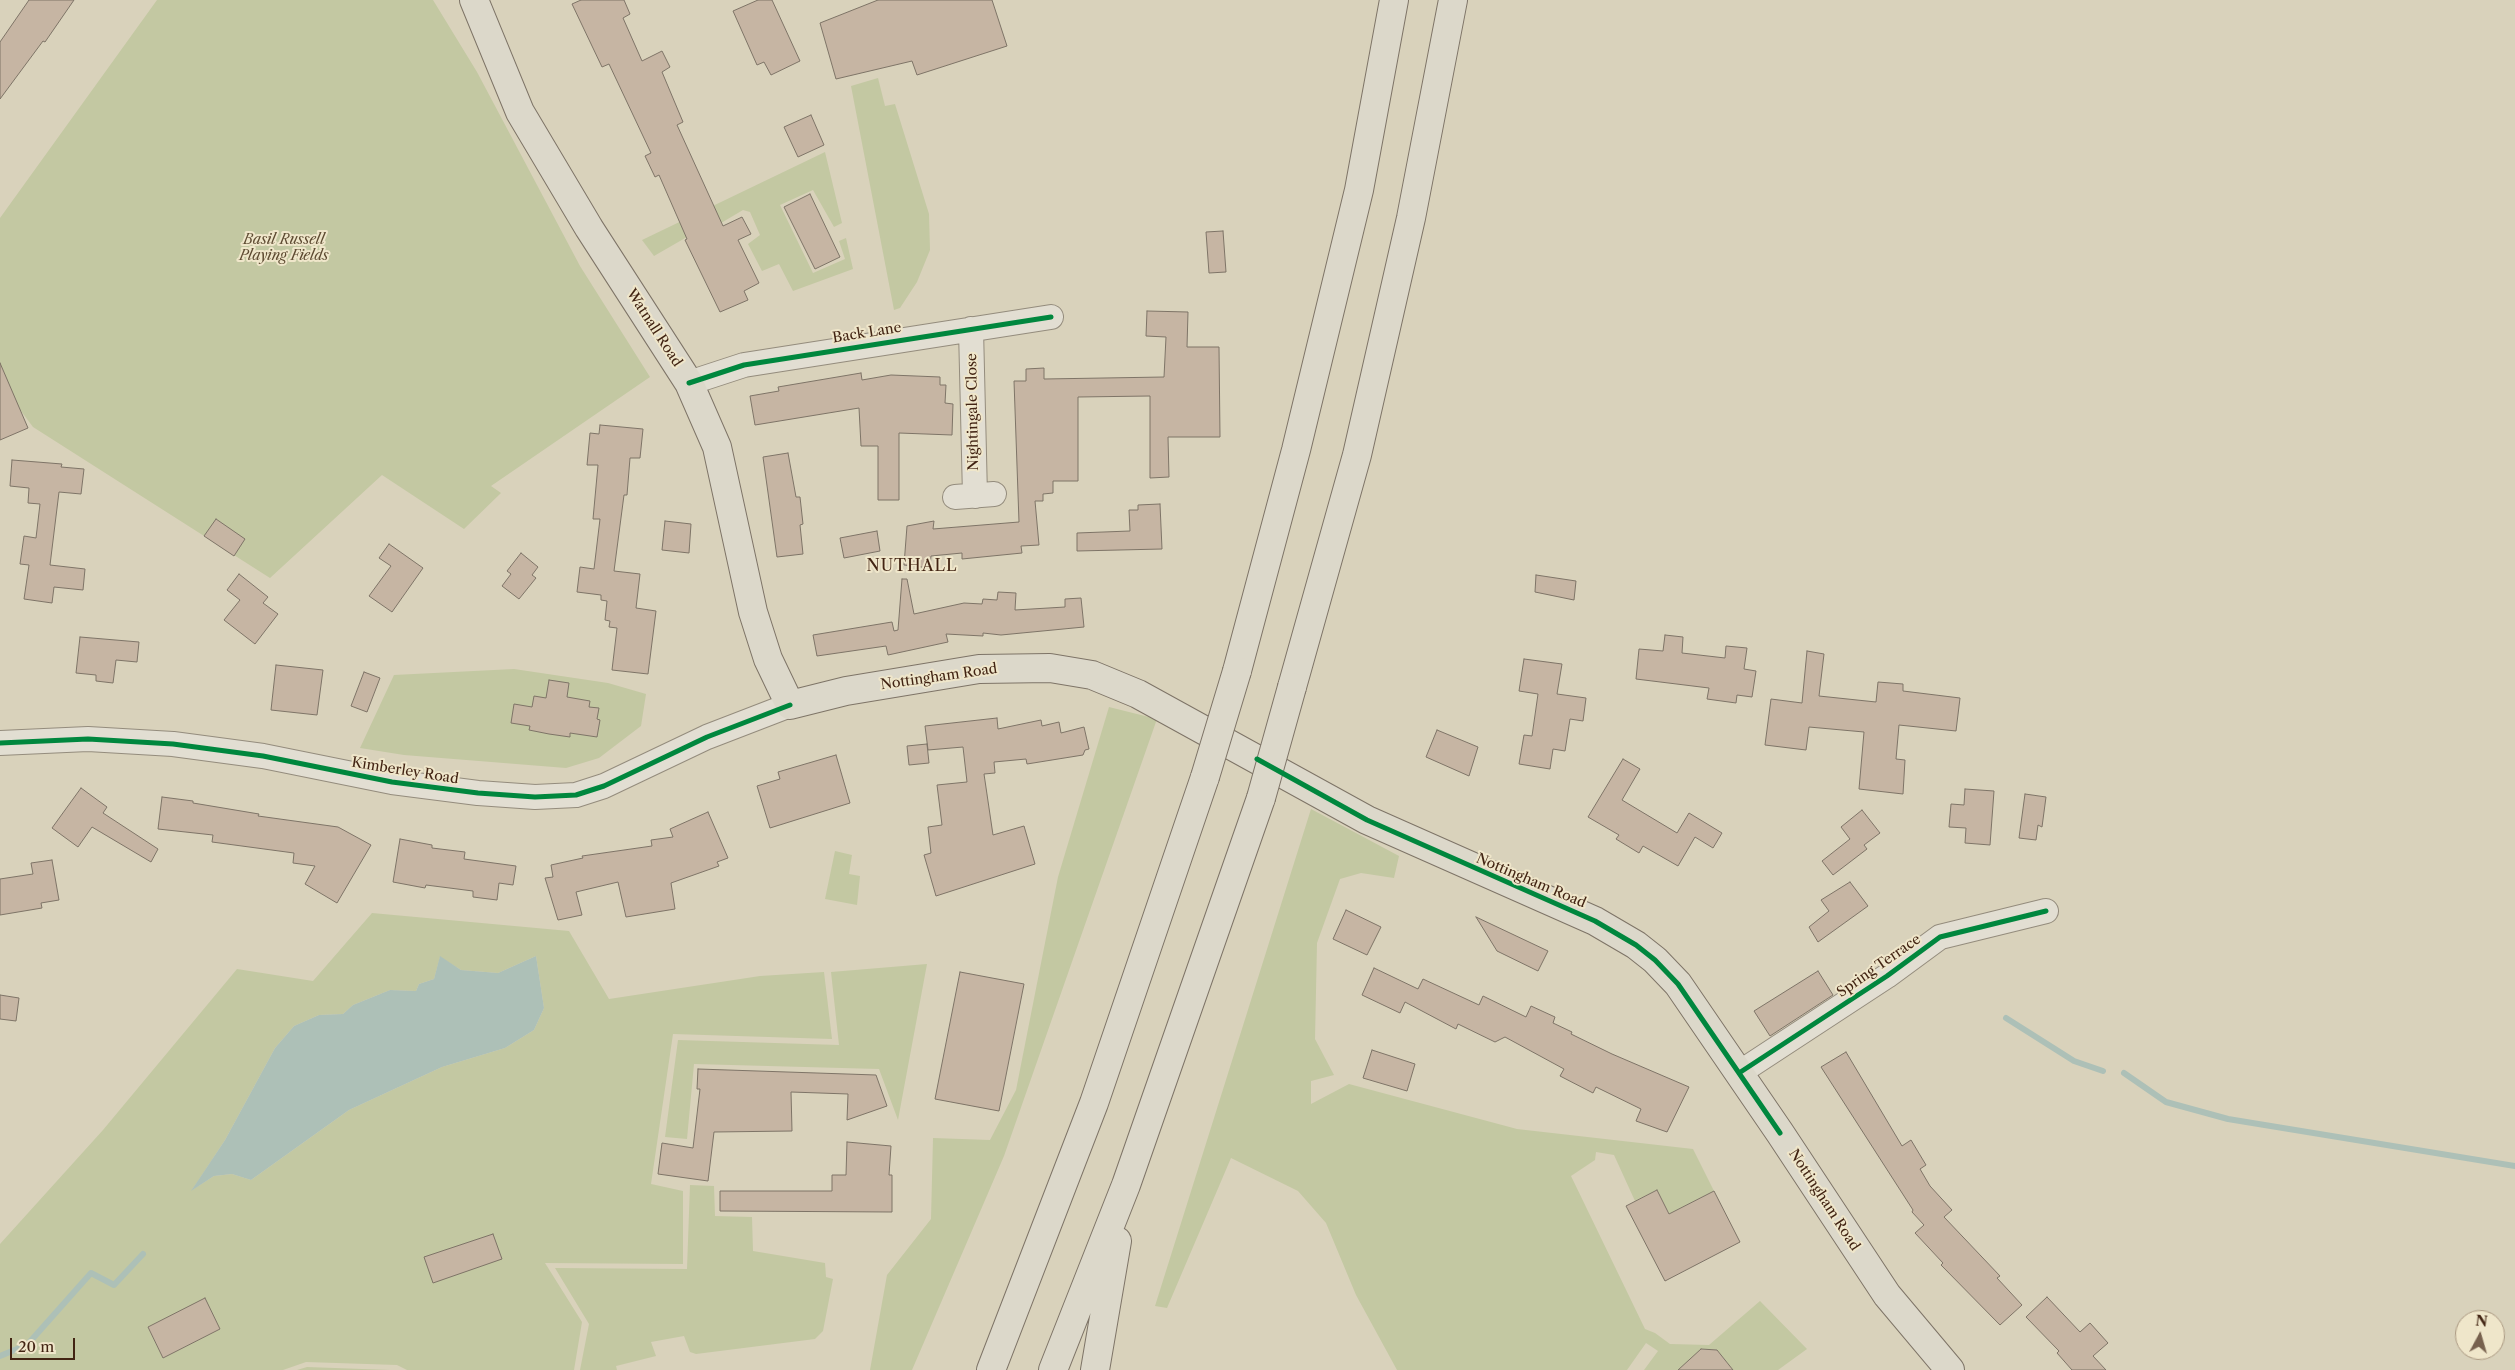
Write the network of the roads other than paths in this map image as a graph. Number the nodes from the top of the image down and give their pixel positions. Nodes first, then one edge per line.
1 (474, 0) edge
2 (1394, 0) edge
3 (1453, 0) edge
4 (1051, 317) dead end
5 (971, 329) junction
6 (689, 383) junction
7 (975, 496) dead end
8 (790, 705) junction
9 (0, 743) edge
10 (2046, 911) dead end
11 (1739, 1073) junction
12 (1126, 1185) junction
13 (990, 1370) edge
14 (1053, 1370) edge
15 (1095, 1370) edge
16 (1950, 1370) edge

1 - 6 main road, Watnall Road
2 - 13 main road, bridge
3 - 12 main road, bridge
4 - 5 street, Back Lane
5 - 6 street, Back Lane
5 - 7 street, Nightingale Close
6 - 8 main road, Watnall Road
8 - 9 street, Kimberley Road
8 - 11 main road, Nottingham Road
10 - 11 street, Spring Terrace
11 - 16 main road, Nottingham Road
12 - 14 main road
12 - 15 main road

